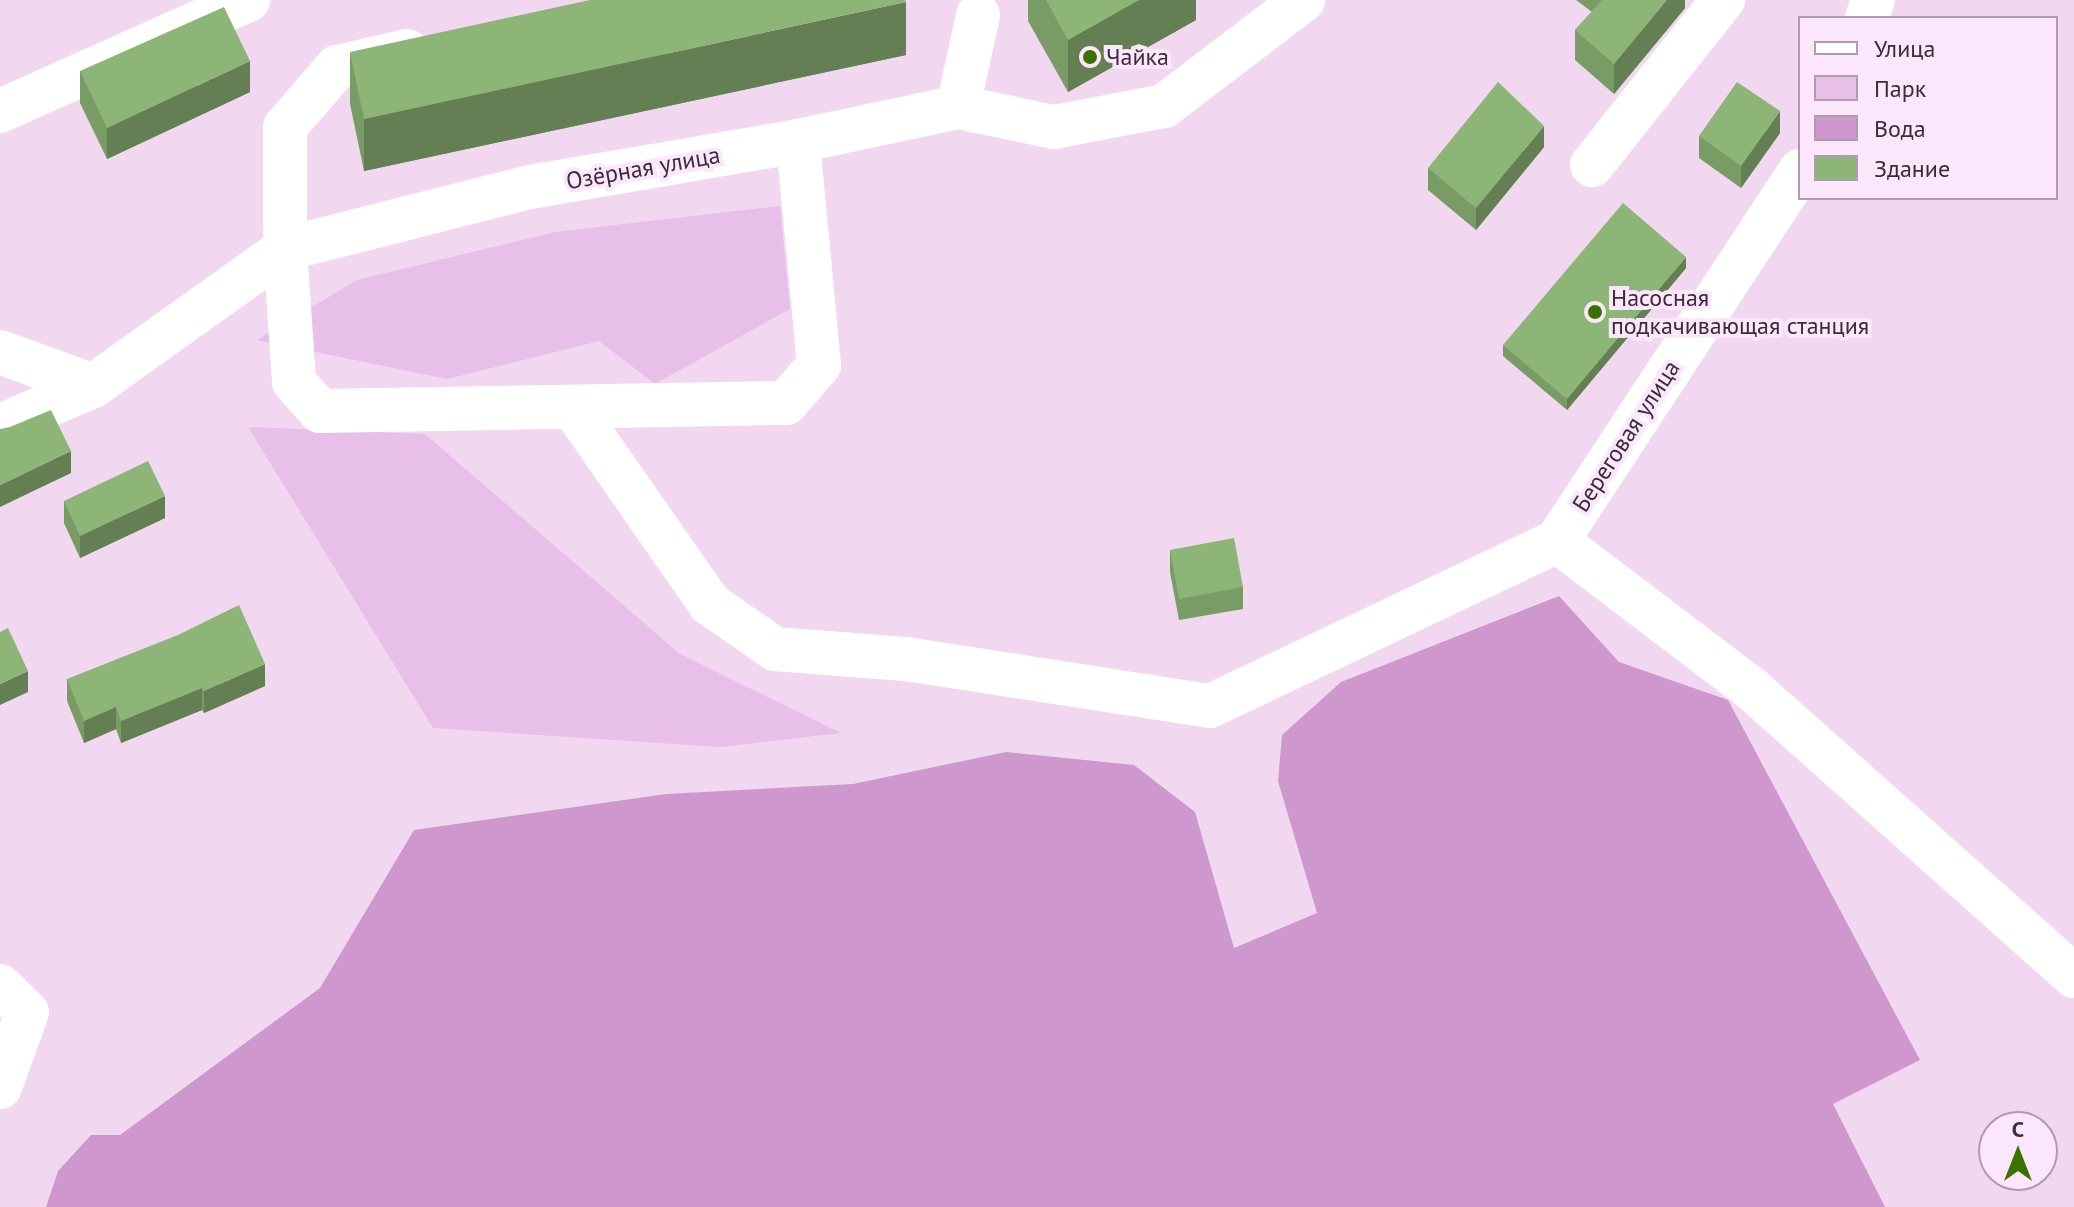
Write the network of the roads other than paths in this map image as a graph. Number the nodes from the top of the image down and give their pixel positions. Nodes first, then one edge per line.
1 (248, 0) edge
2 (1303, 0) edge
3 (1723, 0) edge
4 (976, 5) edge
5 (453, 41) edge
6 (958, 107) junction
7 (0, 111) edge
8 (798, 141) junction
9 (1592, 165) dead end
10 (1798, 174) edge
11 (285, 249) junction
12 (0, 352) edge
13 (93, 386) junction
14 (574, 409) junction
15 (0, 426) edge
16 (1557, 541) junction
17 (2074, 976) edge
18 (0, 986) edge
19 (0, 1087) edge

1 - 7 street
2 - 6 street, Озёрная улица
3 - 9 street
4 - 6 street
5 - 11 street
6 - 8 street, Озёрная улица
8 - 11 street, Озёрная улица
8 - 14 street
10 - 16 street, Береговая улица
11 - 13 street, Озёрная улица
11 - 14 street
12 - 13 street
13 - 15 street, Озёрная улица
14 - 16 street
16 - 17 street
18 - 19 street

